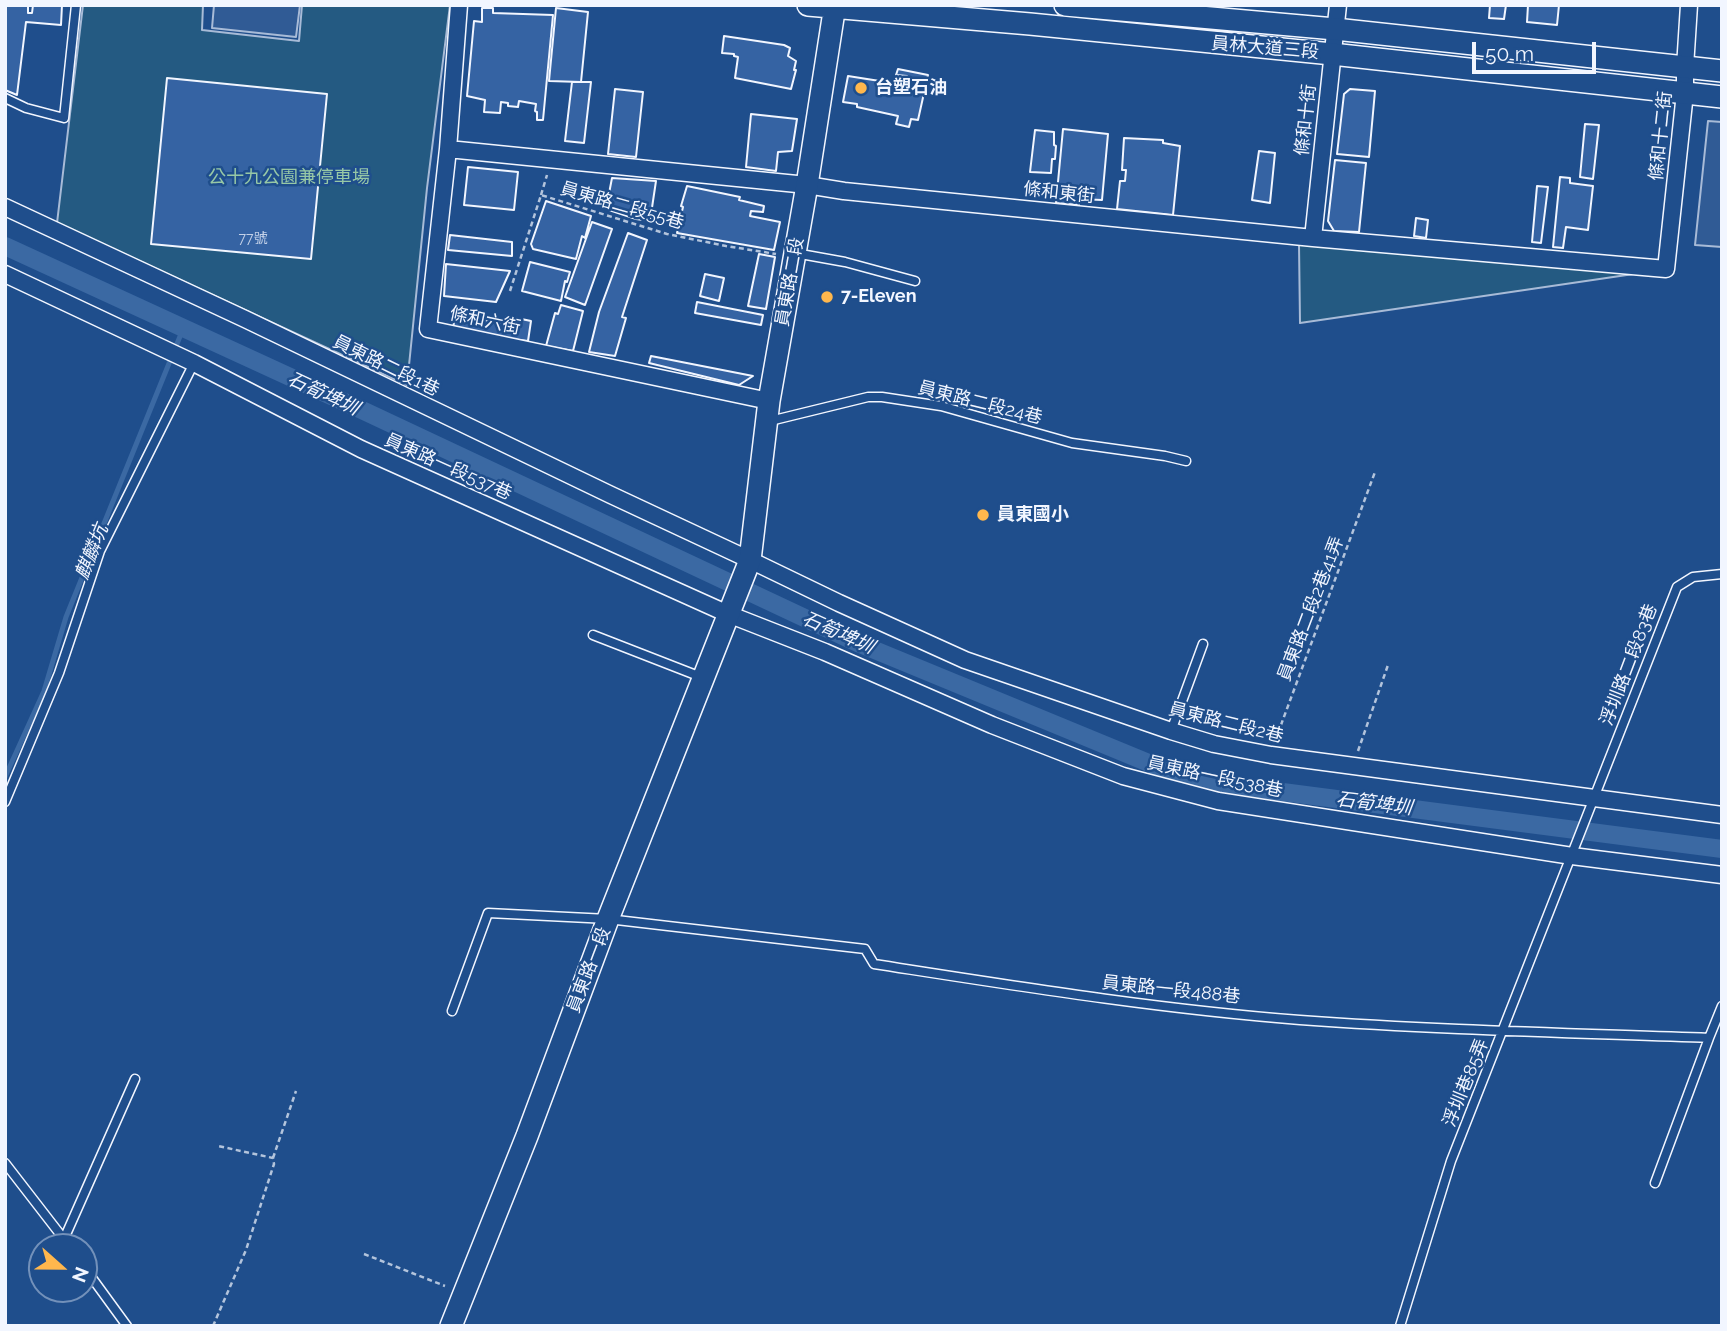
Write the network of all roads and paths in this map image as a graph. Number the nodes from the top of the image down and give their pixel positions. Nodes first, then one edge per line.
1 (76, 5) edge
2 (459, 5) edge
3 (808, 5) edge
4 (1065, 5) edge
5 (1338, 5) edge
6 (1689, 5) edge
7 (834, 7) edge
8 (1335, 29) junction
9 (1332, 54) junction
10 (1685, 67) junction
11 (1722, 71) edge
12 (1685, 93) junction
13 (1722, 97) edge
14 (5, 99) edge
15 (448, 149) junction
16 (552, 159) junction
17 (807, 185) junction
18 (541, 195) junction
19 (5, 207) edge
20 (1313, 239) junction
21 (795, 253) junction
22 (1666, 269) joint
23 (5, 274) edge
24 (915, 281) dead end
25 (510, 291) dead end
26 (194, 363) junction
27 (768, 411) junction
28 (1186, 461) dead end
29 (1376, 472) dead end
30 (750, 559) junction
31 (1722, 575) edge
32 (728, 614) junction
33 (593, 635) dead end
34 (1203, 644) dead end
35 (1388, 665) dead end
36 (703, 678) junction
37 (1171, 731) junction
38 (1271, 755) junction
39 (1352, 767) junction
40 (1594, 799) junction
41 (5, 802) edge
42 (1722, 815) edge
43 (1572, 856) junction
44 (1722, 875) edge
45 (608, 919) junction
46 (1722, 1006) edge
47 (452, 1011) dead end
48 (1504, 1031) junction
49 (1709, 1038) junction
50 (135, 1079) dead end
51 (296, 1091) dead end
52 (218, 1146) dead end
53 (273, 1158) junction
54 (5, 1163) edge
55 (1655, 1183) dead end
56 (59, 1233) edge
57 (67, 1233) edge
58 (364, 1254) dead end
59 (98, 1286) edge
60 (464, 1293) junction
61 (127, 1326) edge
62 (213, 1326) edge
63 (451, 1326) edge
64 (1400, 1326) edge

1 - 14 lane
2 - 15 street, 條和六街
3 - 7 main road, 員林大道三段
4 - 8 main road, 員林大道三段
5 - 8 street, 條和十街
6 - 10 street, 條和十二街
7 - 9 main road, 員林大道三段
7 - 17 main road, 員東路二段
8 - 9 street, 條和十街
8 - 10 main road, 員林大道三段
9 - 12 main road, 員林大道三段
9 - 20 street, 條和十街
10 - 11 main road, 員林大道三段
10 - 12 street, 條和十二街
12 - 13 main road, 員林大道三段
12 - 22 street, 條和十二街
15 - 16 street, 條和東街
15 - 27 street, 條和六街
16 - 17 street, 條和東街
16 - 18 path
17 - 20 street, 條和東街
17 - 21 main road, 員東路二段
18 - 21 path, 員東路二段55巷
18 - 25 path, 員東路二段55巷
19 - 30 street, 員東路二段1巷
20 - 22 street, 條和東街
21 - 24 lane
21 - 27 main road, 員東路二段
23 - 26 street, 員東路一段537巷
26 - 32 street, 員東路一段537巷
26 - 41 lane
27 - 28 lane, 員東路二段24巷
27 - 30 main road, 員東路二段
29 - 38 path, 員東路二段2巷41弄
30 - 32 main road, 員東路二段
30 - 37 street, 員東路二段2巷
31 - 40 lane, 浮圳路二段83巷
32 - 36 main road, 員東路一段
32 - 43 street, 員東路一段538巷
33 - 36 lane
34 - 37 lane
35 - 39 path
36 - 45 main road, 員東路一段
37 - 38 street, 員東路二段2巷
38 - 39 street, 員東路二段2巷
39 - 40 street, 員東路二段2巷
40 - 42 street, 員東路二段2巷
40 - 43 lane, 浮圳路二段83巷
43 - 44 street, 員東路一段538巷
43 - 48 lane, 浮圳巷85弄
45 - 47 lane
45 - 48 lane, 員東路一段488巷
45 - 60 main road, 員東路一段
46 - 49 lane
48 - 49 lane, 員東路一段488巷
48 - 64 lane, 浮圳巷85弄
49 - 55 lane
50 - 57 lane
51 - 53 path
52 - 53 path
53 - 62 path
54 - 56 lane
58 - 60 path
59 - 61 lane
60 - 63 main road, 員東路一段

